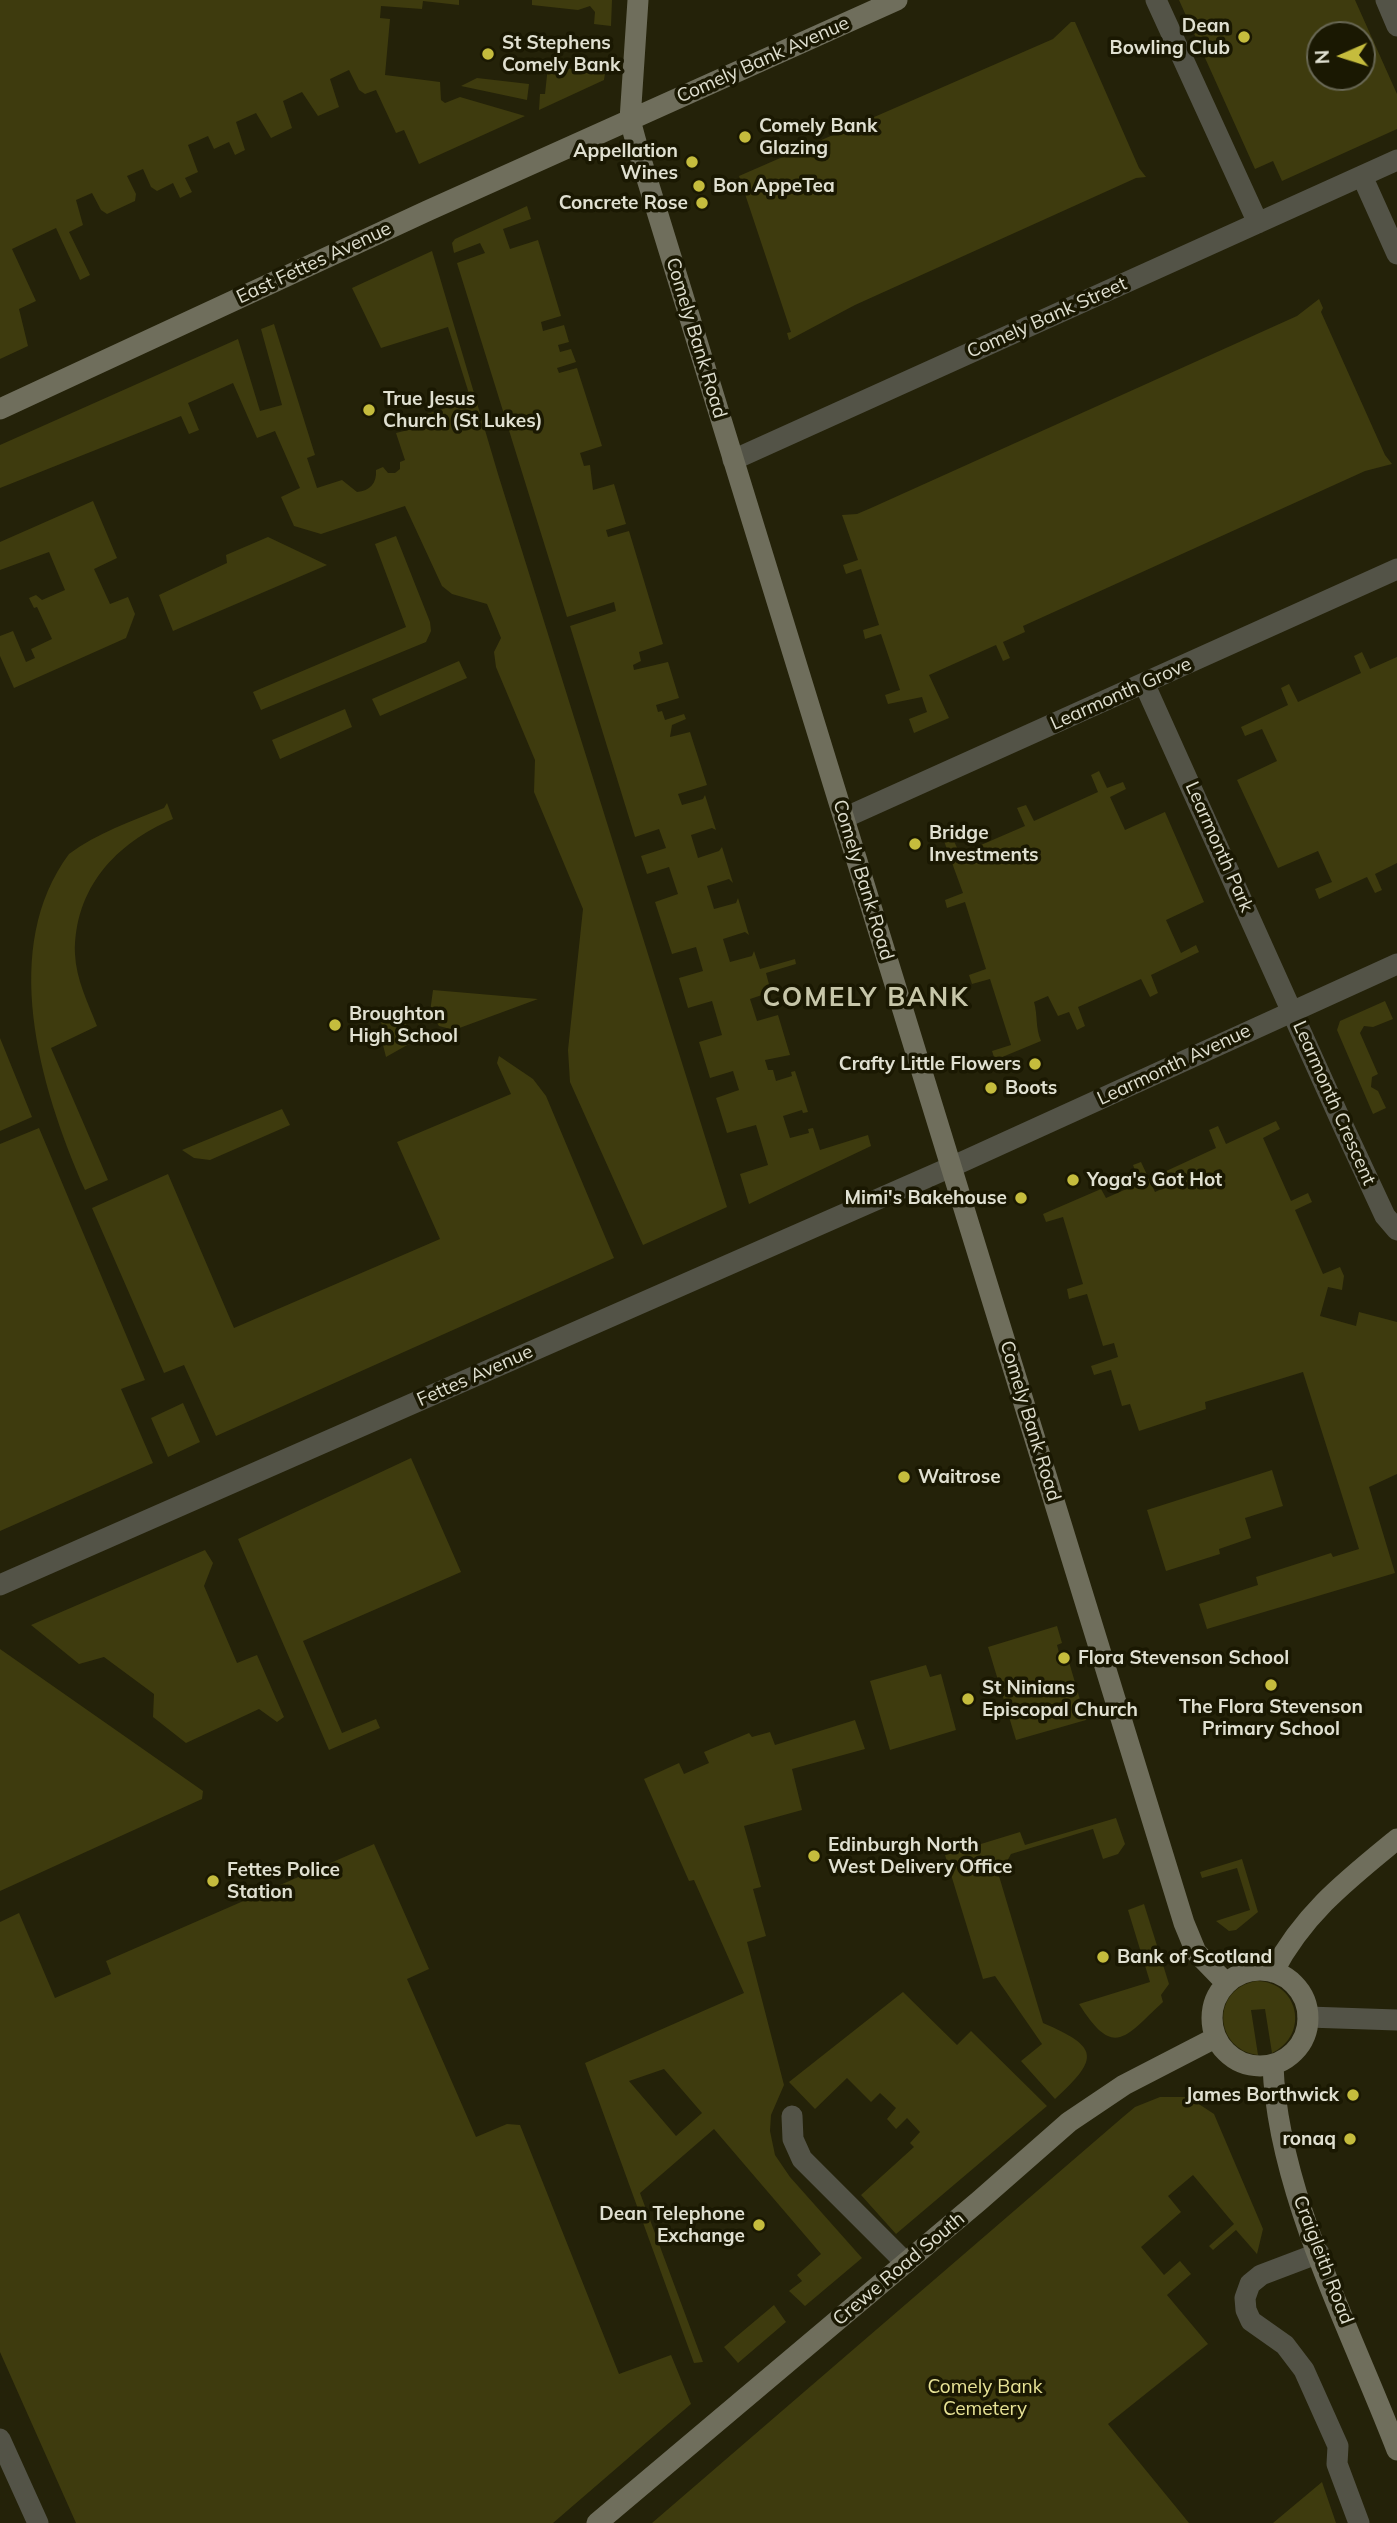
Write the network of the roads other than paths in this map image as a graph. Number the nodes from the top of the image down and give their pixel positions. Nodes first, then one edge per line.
1 (638, 0) edge
2 (897, 0) edge
3 (1156, 0) edge
4 (1386, 0) edge
5 (1397, 26) edge
6 (630, 120) junction
7 (1397, 160) edge
8 (1362, 176) junction
9 (1258, 223) junction
10 (1397, 254) edge
11 (0, 409) edge
12 (733, 460) junction
13 (1397, 569) edge
14 (1144, 683) junction
15 (844, 818) junction
16 (1397, 964) edge
17 (1293, 1010) junction
18 (951, 1167) junction
19 (1397, 1230) edge
20 (0, 1585) edge
21 (1397, 1839) edge
22 (1273, 1972) junction
23 (1226, 1983) junction
24 (1308, 2017) junction
25 (1397, 2020) edge
26 (1215, 2038) junction
27 (1273, 2065) junction
28 (792, 2116) dead end
29 (1319, 2253) junction
30 (906, 2263) junction
31 (0, 2439) edge
32 (1397, 2450) edge
33 (38, 2523) edge
34 (597, 2523) edge
35 (1359, 2523) edge

1 - 6 main road, Comely Bank Road
2 - 6 main road, Comely Bank Avenue
3 - 9 street
4 - 5 street
6 - 11 main road, East Fettes Avenue
6 - 12 main road, Comely Bank Road
7 - 8 street, Comely Bank Street
8 - 9 street, Comely Bank Street
8 - 10 street
9 - 12 street, Comely Bank Street
12 - 15 main road, Comely Bank Road
13 - 14 street, Learmonth Grove
14 - 15 street, Learmonth Grove
14 - 17 street, Learmonth Park
15 - 18 main road, Comely Bank Road
16 - 17 street, Learmonth Avenue
17 - 18 street, Learmonth Avenue
17 - 19 street, Learmonth Crescent
18 - 20 street, Fettes Avenue
18 - 23 main road, Comely Bank Road
21 - 22 main road
22 - 23 main road
22 - 24 main road
23 - 26 main road
24 - 25 street
24 - 27 main road
26 - 27 main road
26 - 30 main road, Crewe Road South
27 - 29 main road, Craigleith Road
28 - 30 street
29 - 32 main road, Craigleith Road
29 - 35 street
30 - 34 main road, Crewe Road South
31 - 33 street

